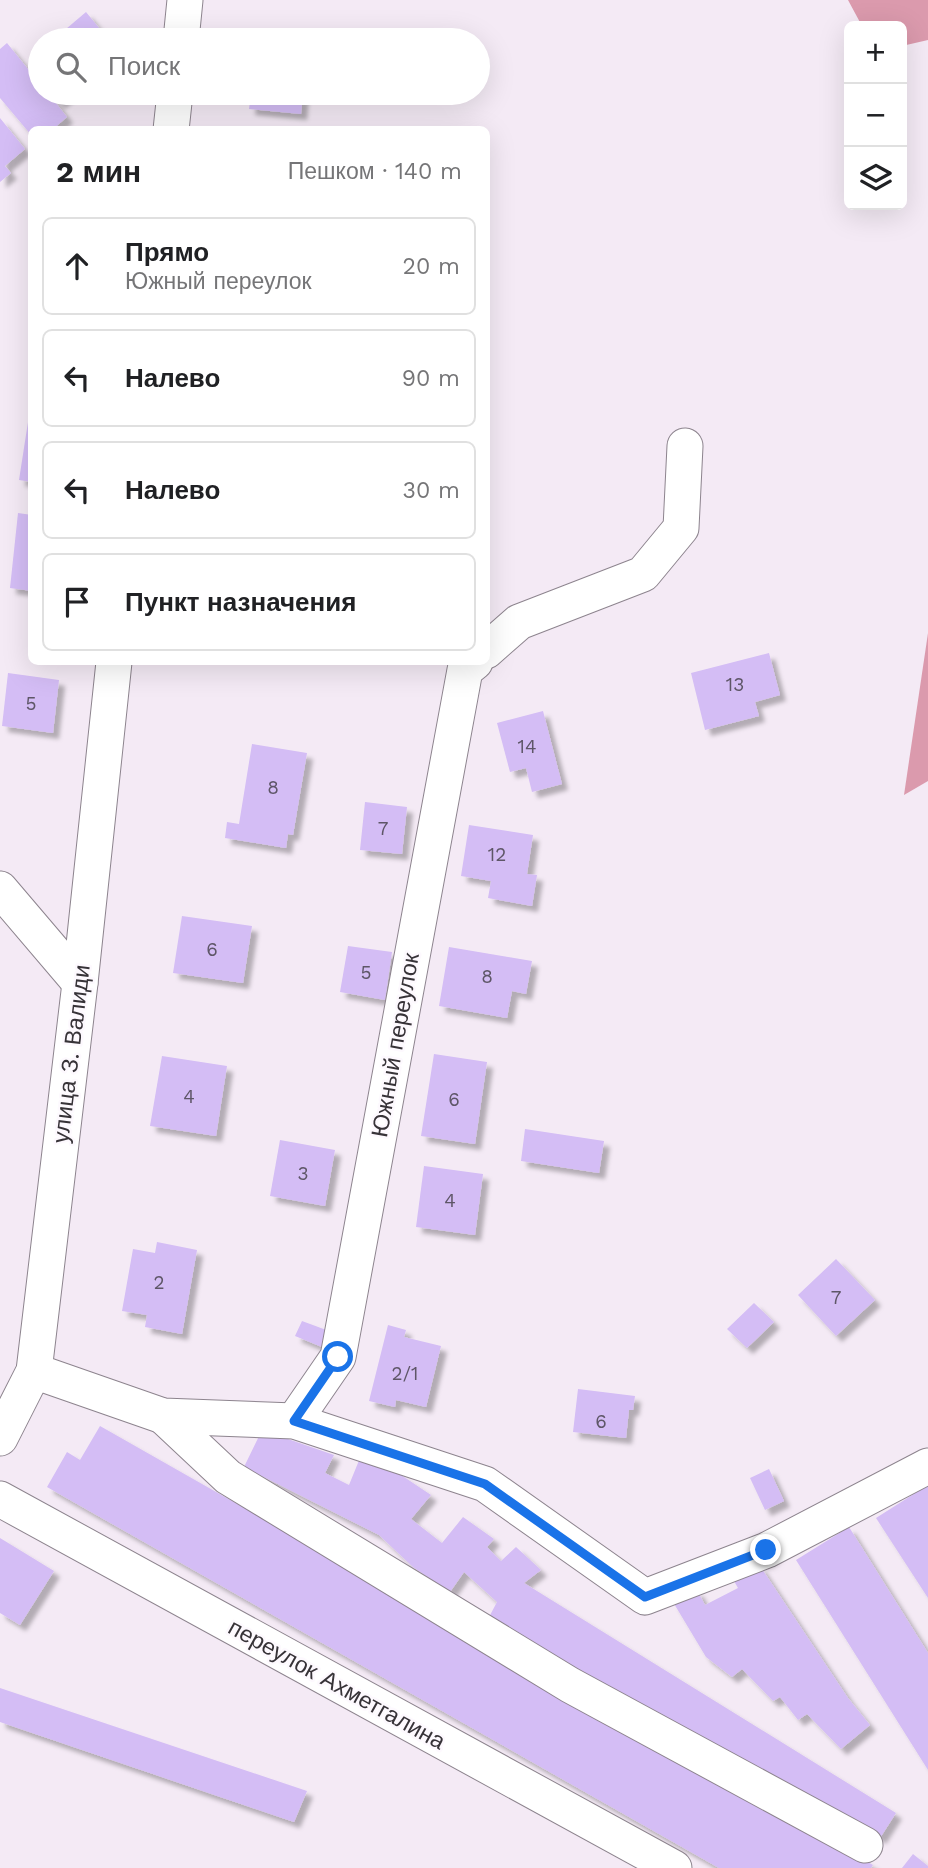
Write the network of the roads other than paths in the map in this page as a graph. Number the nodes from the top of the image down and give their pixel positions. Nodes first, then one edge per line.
1 (185, 0) edge
2 (182, 28) edge
3 (174, 105) edge
4 (171, 126) edge
5 (685, 446) dead end
6 (490, 647) edge
7 (114, 665) edge
8 (471, 665) edge
9 (0, 889) edge
10 (80, 983) junction
11 (34, 1371) junction
12 (163, 1416) junction
13 (294, 1421) junction
14 (0, 1438) edge
15 (928, 1466) edge
16 (0, 1499) edge
17 (866, 1845) dead end
18 (674, 1868) edge

1 - 2 street
3 - 4 street
5 - 6 street
7 - 10 street, улица З. Валиди
8 - 13 street, Южный переулок
9 - 10 street
10 - 11 street, улица З. Валиди
11 - 12 street
11 - 14 street, улица З. Валиди
12 - 13 street
12 - 17 street
13 - 15 street
16 - 18 street, переулок Ахметгалина

